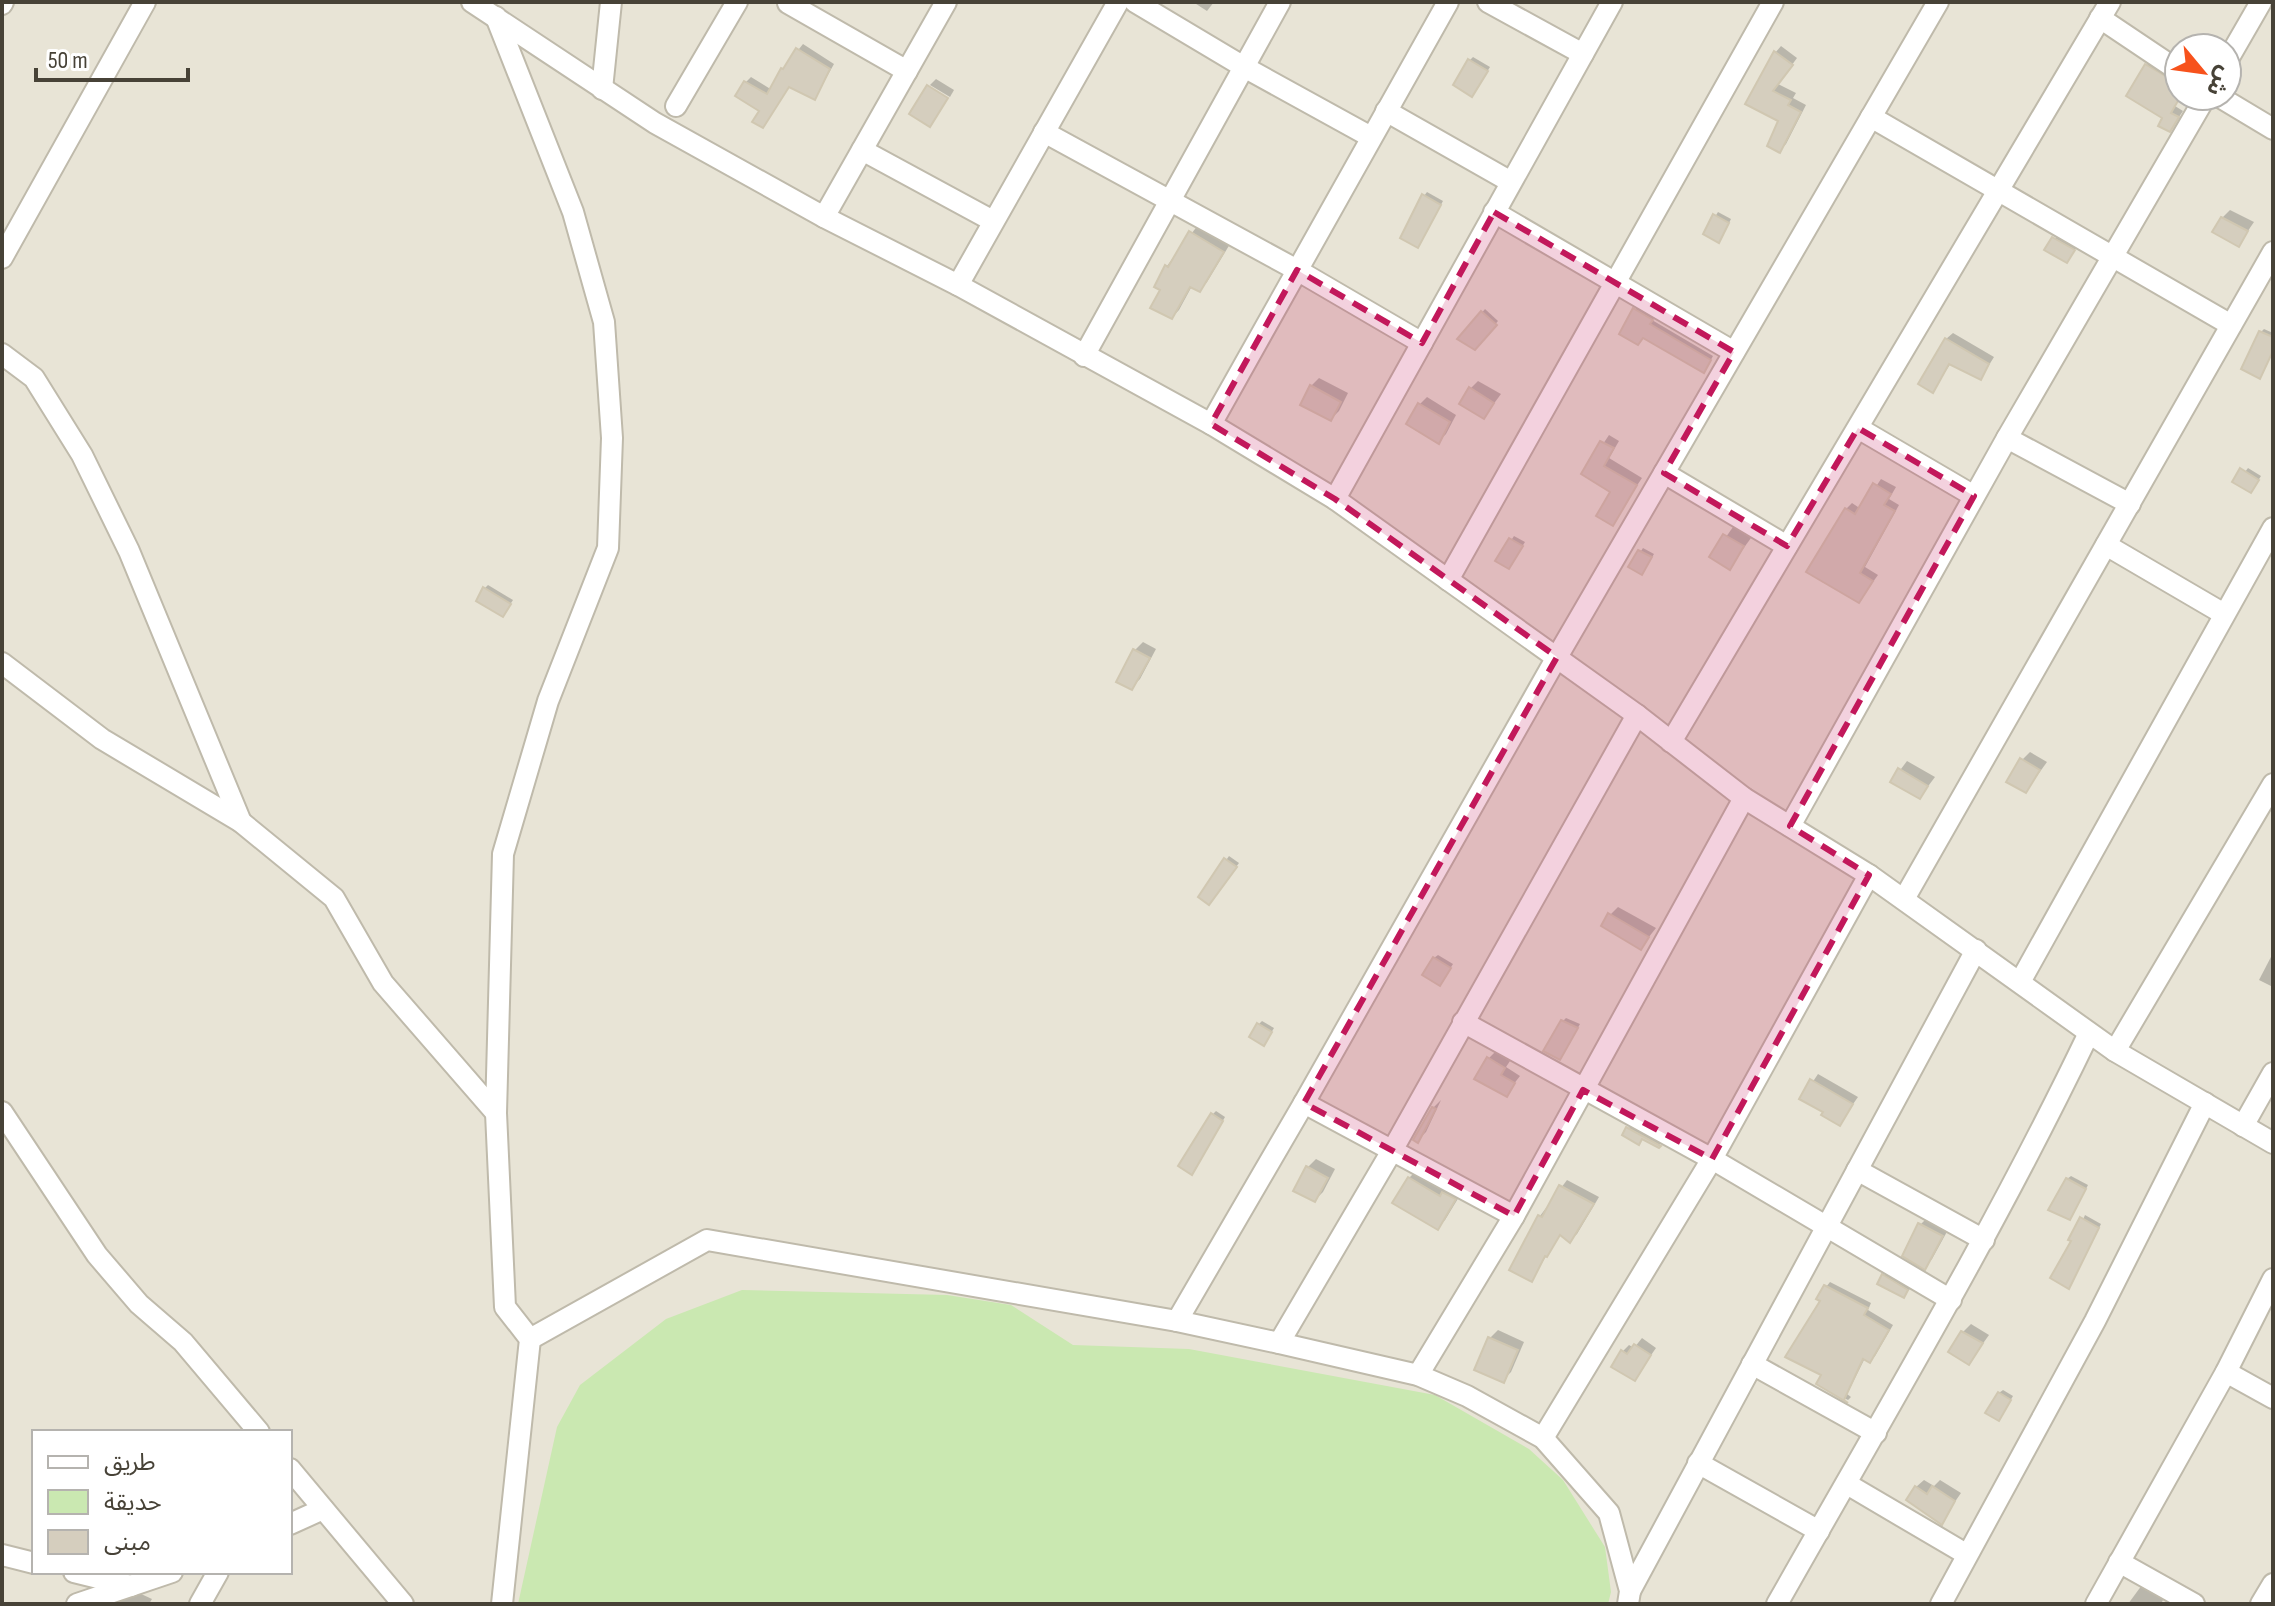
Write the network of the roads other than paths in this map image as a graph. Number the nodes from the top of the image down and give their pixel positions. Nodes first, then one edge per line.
1 (145, 2) edge
2 (472, 2) edge
3 (611, 2) edge
4 (737, 2) edge
5 (946, 2) edge
6 (1118, 2) edge
7 (1135, 2) edge
8 (1280, 2) edge
9 (1448, 2) edge
10 (1488, 2) edge
11 (1612, 2) edge
12 (1773, 2) edge
13 (1938, 2) edge
14 (2261, 2) edge
15 (788, 3) edge
16 (2105, 10) edge
17 (496, 17) junction
18 (2243, 33) edge
19 (1583, 54) junction
20 (2163, 58) edge
21 (1244, 67) junction
22 (907, 71) junction
23 (602, 89) junction
24 (676, 106) dead end
25 (1386, 111) junction
26 (2243, 111) edge
27 (2197, 112) edge
28 (1871, 117) junction
29 (2273, 129) edge
30 (1044, 132) junction
31 (1371, 137) junction
32 (862, 150) junction
33 (1511, 182) junction
34 (1998, 192) junction
35 (1170, 201) junction
36 (1494, 212) junction
37 (824, 217) junction
38 (993, 221) junction
39 (2273, 252) edge
40 (2113, 257) junction
41 (2, 258) edge
42 (1297, 270) junction
43 (1615, 283) junction
44 (958, 285) junction
45 (2231, 325) junction
46 (1422, 343) junction
47 (1734, 352) junction
48 (2, 354) edge
49 (1084, 356) junction
50 (1211, 424) junction
51 (1858, 428) junction
52 (2007, 438) junction
53 (1664, 473) junction
54 (1974, 496) junction
55 (1335, 499) junction
56 (2130, 504) junction
57 (2273, 528) edge
58 (2106, 545) junction
59 (1787, 546) junction
60 (1448, 580) junction
61 (2224, 614) junction
62 (1557, 657) junction
63 (2, 663) edge
64 (1637, 715) junction
65 (1671, 742) junction
66 (2273, 784) edge
67 (1744, 798) junction
68 (241, 822) junction
69 (1790, 826) junction
70 (1869, 875) junction
71 (1904, 899) junction
72 (1976, 950) junction
73 (2020, 982) junction
74 (1463, 1022) junction
75 (2089, 1033) junction
76 (2115, 1051) junction
77 (2273, 1073) edge
78 (1583, 1090) junction
79 (1304, 1103) junction
80 (2205, 1103) junction
81 (2, 1112) edge
82 (496, 1113) junction
83 (2243, 1126) junction
84 (2273, 1143) edge
85 (1393, 1149) junction
86 (1712, 1159) junction
87 (1857, 1170) junction
88 (1514, 1216) junction
89 (1827, 1225) junction
90 (1984, 1240) junction
91 (2273, 1279) edge
92 (1951, 1300) junction
93 (1177, 1321) junction
94 (530, 1339) junction
95 (1279, 1343) junction
96 (1752, 1364) junction
97 (2226, 1372) junction
98 (1418, 1375) junction
99 (2273, 1398) edge
100 (257, 1430) edge
101 (1876, 1433) junction
102 (1543, 1438) junction
103 (1698, 1463) junction
104 (292, 1471) edge
105 (1847, 1484) junction
106 (323, 1509) junction
107 (292, 1523) edge
108 (1819, 1531) junction
109 (1966, 1554) junction
110 (2, 1555) edge
111 (32, 1562) edge
112 (2119, 1562) junction
113 (82, 1574) edge
114 (166, 1574) edge
115 (217, 1574) edge
116 (2273, 1584) edge
117 (131, 1586) junction
118 (1629, 1598) edge
119 (1944, 1603) edge
120 (77, 1604) edge
121 (200, 1604) edge
122 (403, 1604) edge
123 (502, 1604) edge
124 (1777, 1604) edge
125 (2096, 1604) edge
126 (2194, 1604) edge
127 (2261, 1604) edge

1 - 41 street
2 - 17 street
3 - 23 street
4 - 24 street
5 - 22 street
6 - 30 street
7 - 21 street
8 - 21 street
9 - 25 street
10 - 19 street
11 - 19 street
12 - 43 street
13 - 28 street
14 - 18 street
15 - 22 street
16 - 20 street
16 - 34 street
17 - 23 street
17 - 82 street
19 - 33 street
21 - 31 street
21 - 35 street
22 - 32 street
23 - 37 street
25 - 31 street
25 - 33 street
26 - 29 street
27 - 40 street
28 - 34 street
28 - 47 street
30 - 35 street
30 - 38 street
31 - 42 street
32 - 37 street
32 - 38 street
33 - 36 street
34 - 40 street
34 - 51 street
35 - 42 street
35 - 49 street
36 - 43 street
36 - 46 street
37 - 44 street
38 - 44 street
39 - 45 street
40 - 45 street
40 - 52 street
42 - 46 street
42 - 50 street
43 - 47 street
43 - 60 street
44 - 49 street
45 - 56 street
46 - 55 street
47 - 53 street
48 - 68 street
49 - 50 street
50 - 55 street
51 - 54 street
51 - 59 street
52 - 54 street
52 - 56 street
53 - 59 street
53 - 62 street
54 - 69 street
55 - 60 street
56 - 58 street
57 - 61 street
58 - 61 street
58 - 71 street
59 - 65 street
60 - 62 street
61 - 73 street
62 - 64 street
62 - 79 street
63 - 68 street
64 - 65 street
64 - 74 street
65 - 67 street
66 - 76 street
67 - 69 street
67 - 78 street
68 - 82 street
69 - 70 street
70 - 71 street
70 - 86 street
71 - 72 street
72 - 73 street
72 - 87 street
73 - 75 street
74 - 78 street
74 - 85 street
75 - 76 street
75 - 90 street
76 - 80 street
77 - 83 street
78 - 86 street
78 - 88 street
79 - 85 street
79 - 93 street
80 - 83 street
80 - 109 street
81 - 100 street
82 - 94 street
83 - 84 street
85 - 88 street
85 - 95 street
86 - 89 street
86 - 102 street
87 - 89 street
87 - 90 street
88 - 98 street
89 - 92 street
89 - 96 street
90 - 92 street
91 - 97 street
92 - 101 street
93 - 94 street
93 - 95 street
94 - 123 street
95 - 98 street
96 - 101 street
96 - 103 street
97 - 99 street
97 - 112 street
98 - 102 street
101 - 105 street
102 - 118 street
103 - 108 street
103 - 118 street
104 - 106 street
105 - 108 street
105 - 109 street
106 - 107 street
106 - 122 street
108 - 124 street
109 - 119 street
110 - 111 street
112 - 125 street
112 - 126 street
113 - 117 street
114 - 117 street
115 - 121 street
116 - 127 street
117 - 120 street

